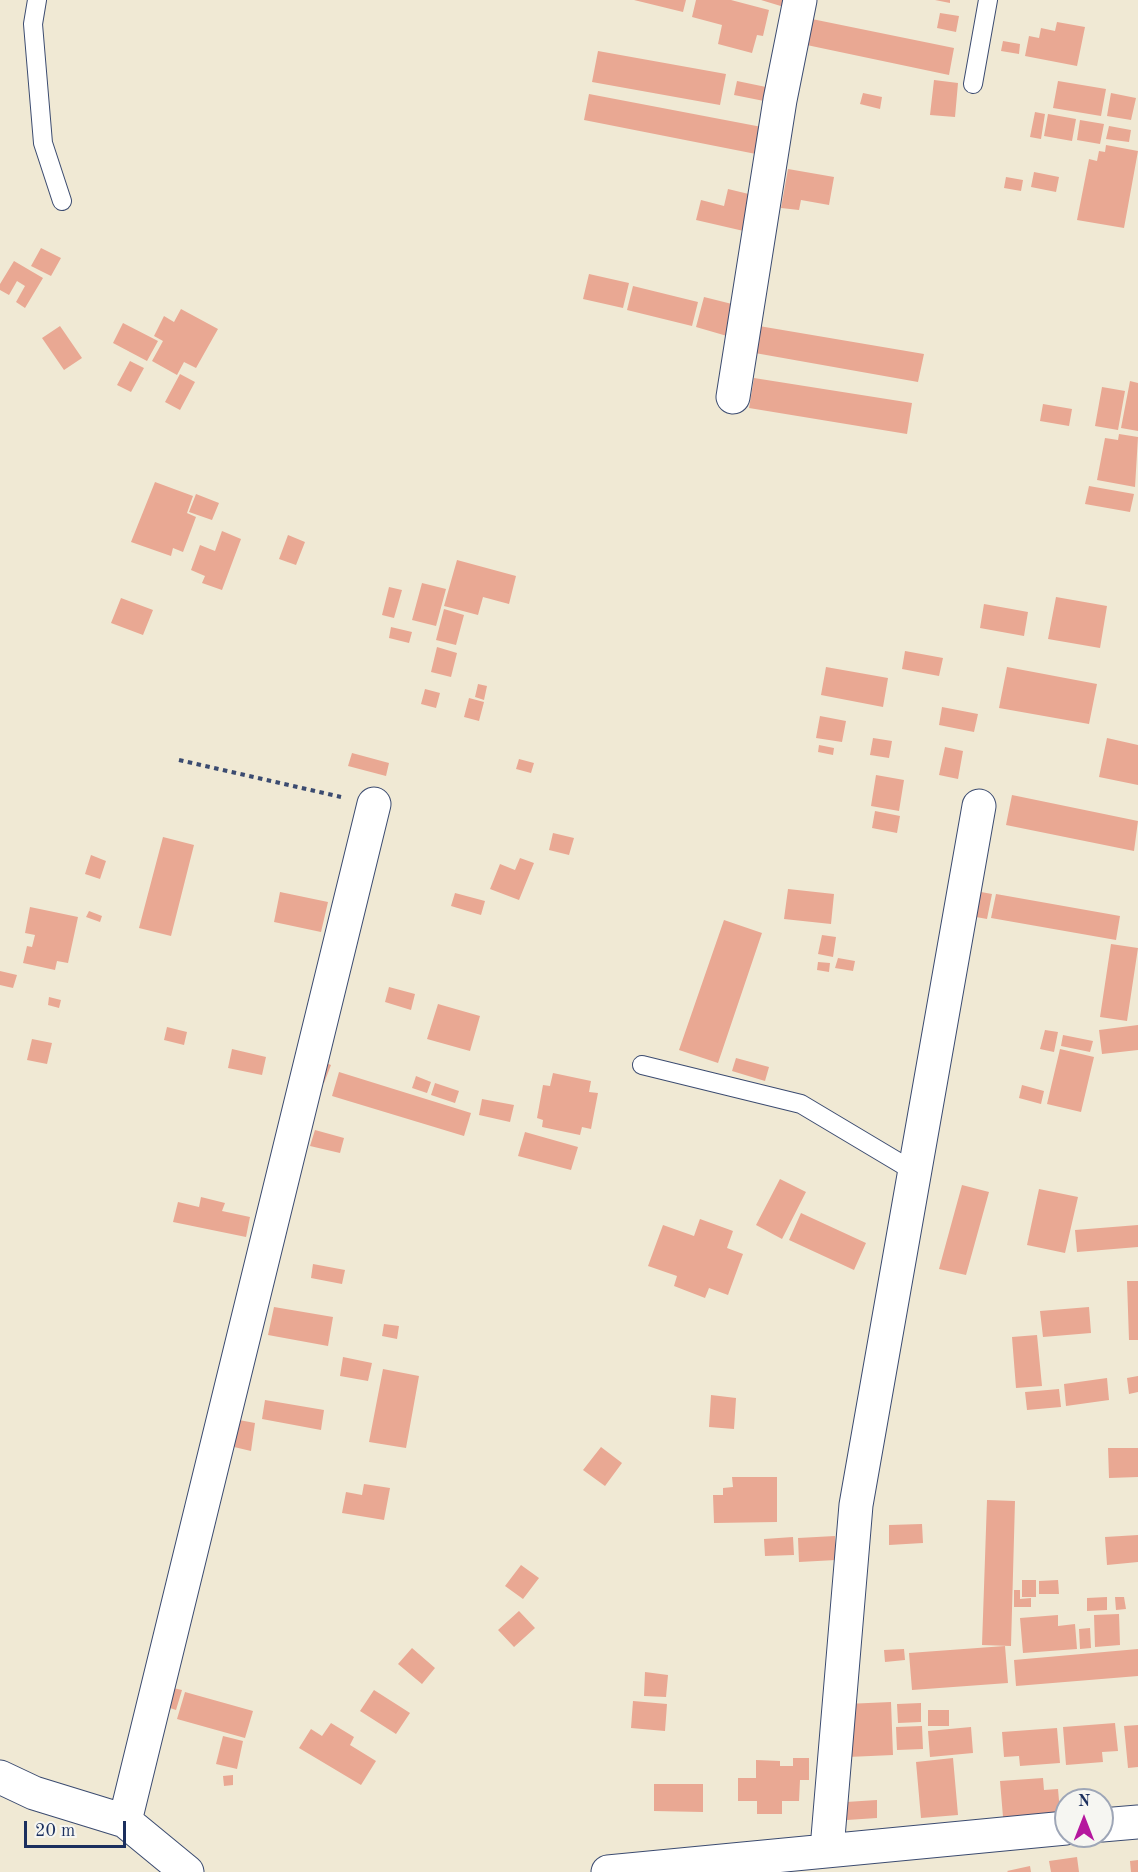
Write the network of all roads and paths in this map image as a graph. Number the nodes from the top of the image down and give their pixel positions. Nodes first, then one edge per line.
1 (37, 0) edge
2 (800, 0) edge
3 (988, 0) edge
4 (973, 84) dead end
5 (62, 201) dead end
6 (733, 398) dead end
7 (178, 760) dead end
8 (374, 804) joint
9 (979, 806) dead end
10 (642, 1065) dead end
11 (915, 1172) junction
12 (0, 1777) edge
13 (125, 1821) junction
14 (1138, 1822) edge
15 (1114, 1824) edge
16 (1054, 1829) edge
17 (827, 1849) junction
18 (187, 1872) edge
19 (608, 1872) edge

1 - 5 lane
2 - 6 street
3 - 4 lane
7 - 8 path
8 - 13 street
9 - 11 street
10 - 11 lane
11 - 17 street
12 - 13 street
13 - 18 street
14 - 15 street
16 - 17 street
17 - 19 street

